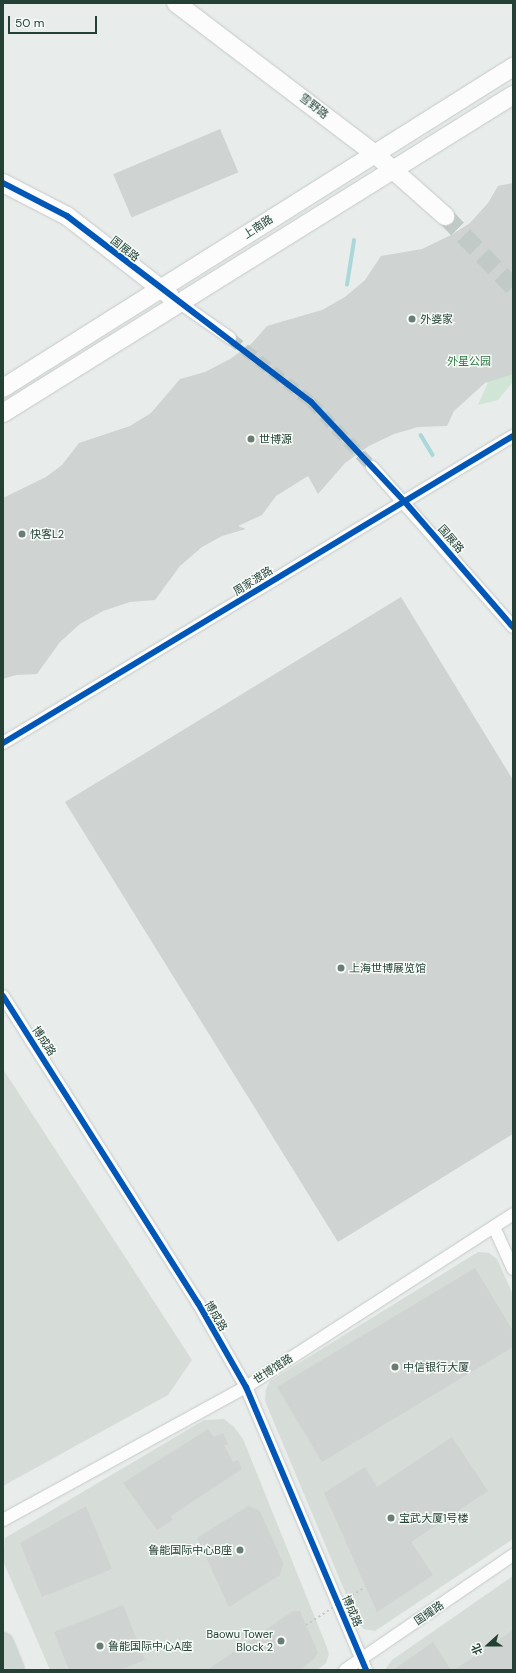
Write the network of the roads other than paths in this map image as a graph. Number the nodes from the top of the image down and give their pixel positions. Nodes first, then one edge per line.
1 (176, 3) edge
2 (513, 67) edge
3 (513, 95) edge
4 (375, 154) junction
5 (394, 170) junction
6 (3, 182) edge
7 (446, 216) tunnel mouth
8 (161, 289) junction
9 (180, 303) junction
10 (230, 338) tunnel mouth
11 (3, 388) edge
12 (3, 413) edge
13 (513, 436) edge
14 (372, 467) tunnel mouth
15 (405, 502) junction
16 (513, 627) edge
17 (3, 743) edge
18 (3, 996) edge
19 (513, 1214) edge
20 (494, 1226) junction
21 (513, 1270) edge
22 (246, 1387) junction
23 (3, 1520) edge
24 (513, 1555) edge
25 (3, 1642) edge
26 (361, 1659) junction
27 (14, 1670) edge
28 (345, 1670) edge
29 (366, 1670) edge

1 - 4 main road, 雪野路
2 - 4 main road, 上南路
3 - 5 main road, 上南路
4 - 5 main road, 雪野路
4 - 8 main road, 上南路
5 - 7 main road, 雪野路
5 - 9 main road, 上南路
6 - 8 main road, 国展路
8 - 9 main road, 国展路
8 - 11 main road, 上南路
9 - 10 street, 国展路
9 - 12 main road, 上南路
13 - 15 street, 周家渡路
14 - 15 street, 国展路
15 - 16 street, 国展路
15 - 17 street, 周家渡路
18 - 22 street, 博成路
19 - 20 street, 世博馆路
20 - 21 street
20 - 22 street, 世博馆路
22 - 23 street, 世博馆路
22 - 26 street, 博成路
24 - 26 street, 国耀路
25 - 27 main road
26 - 28 street, 国耀路
26 - 29 street, 博成路

